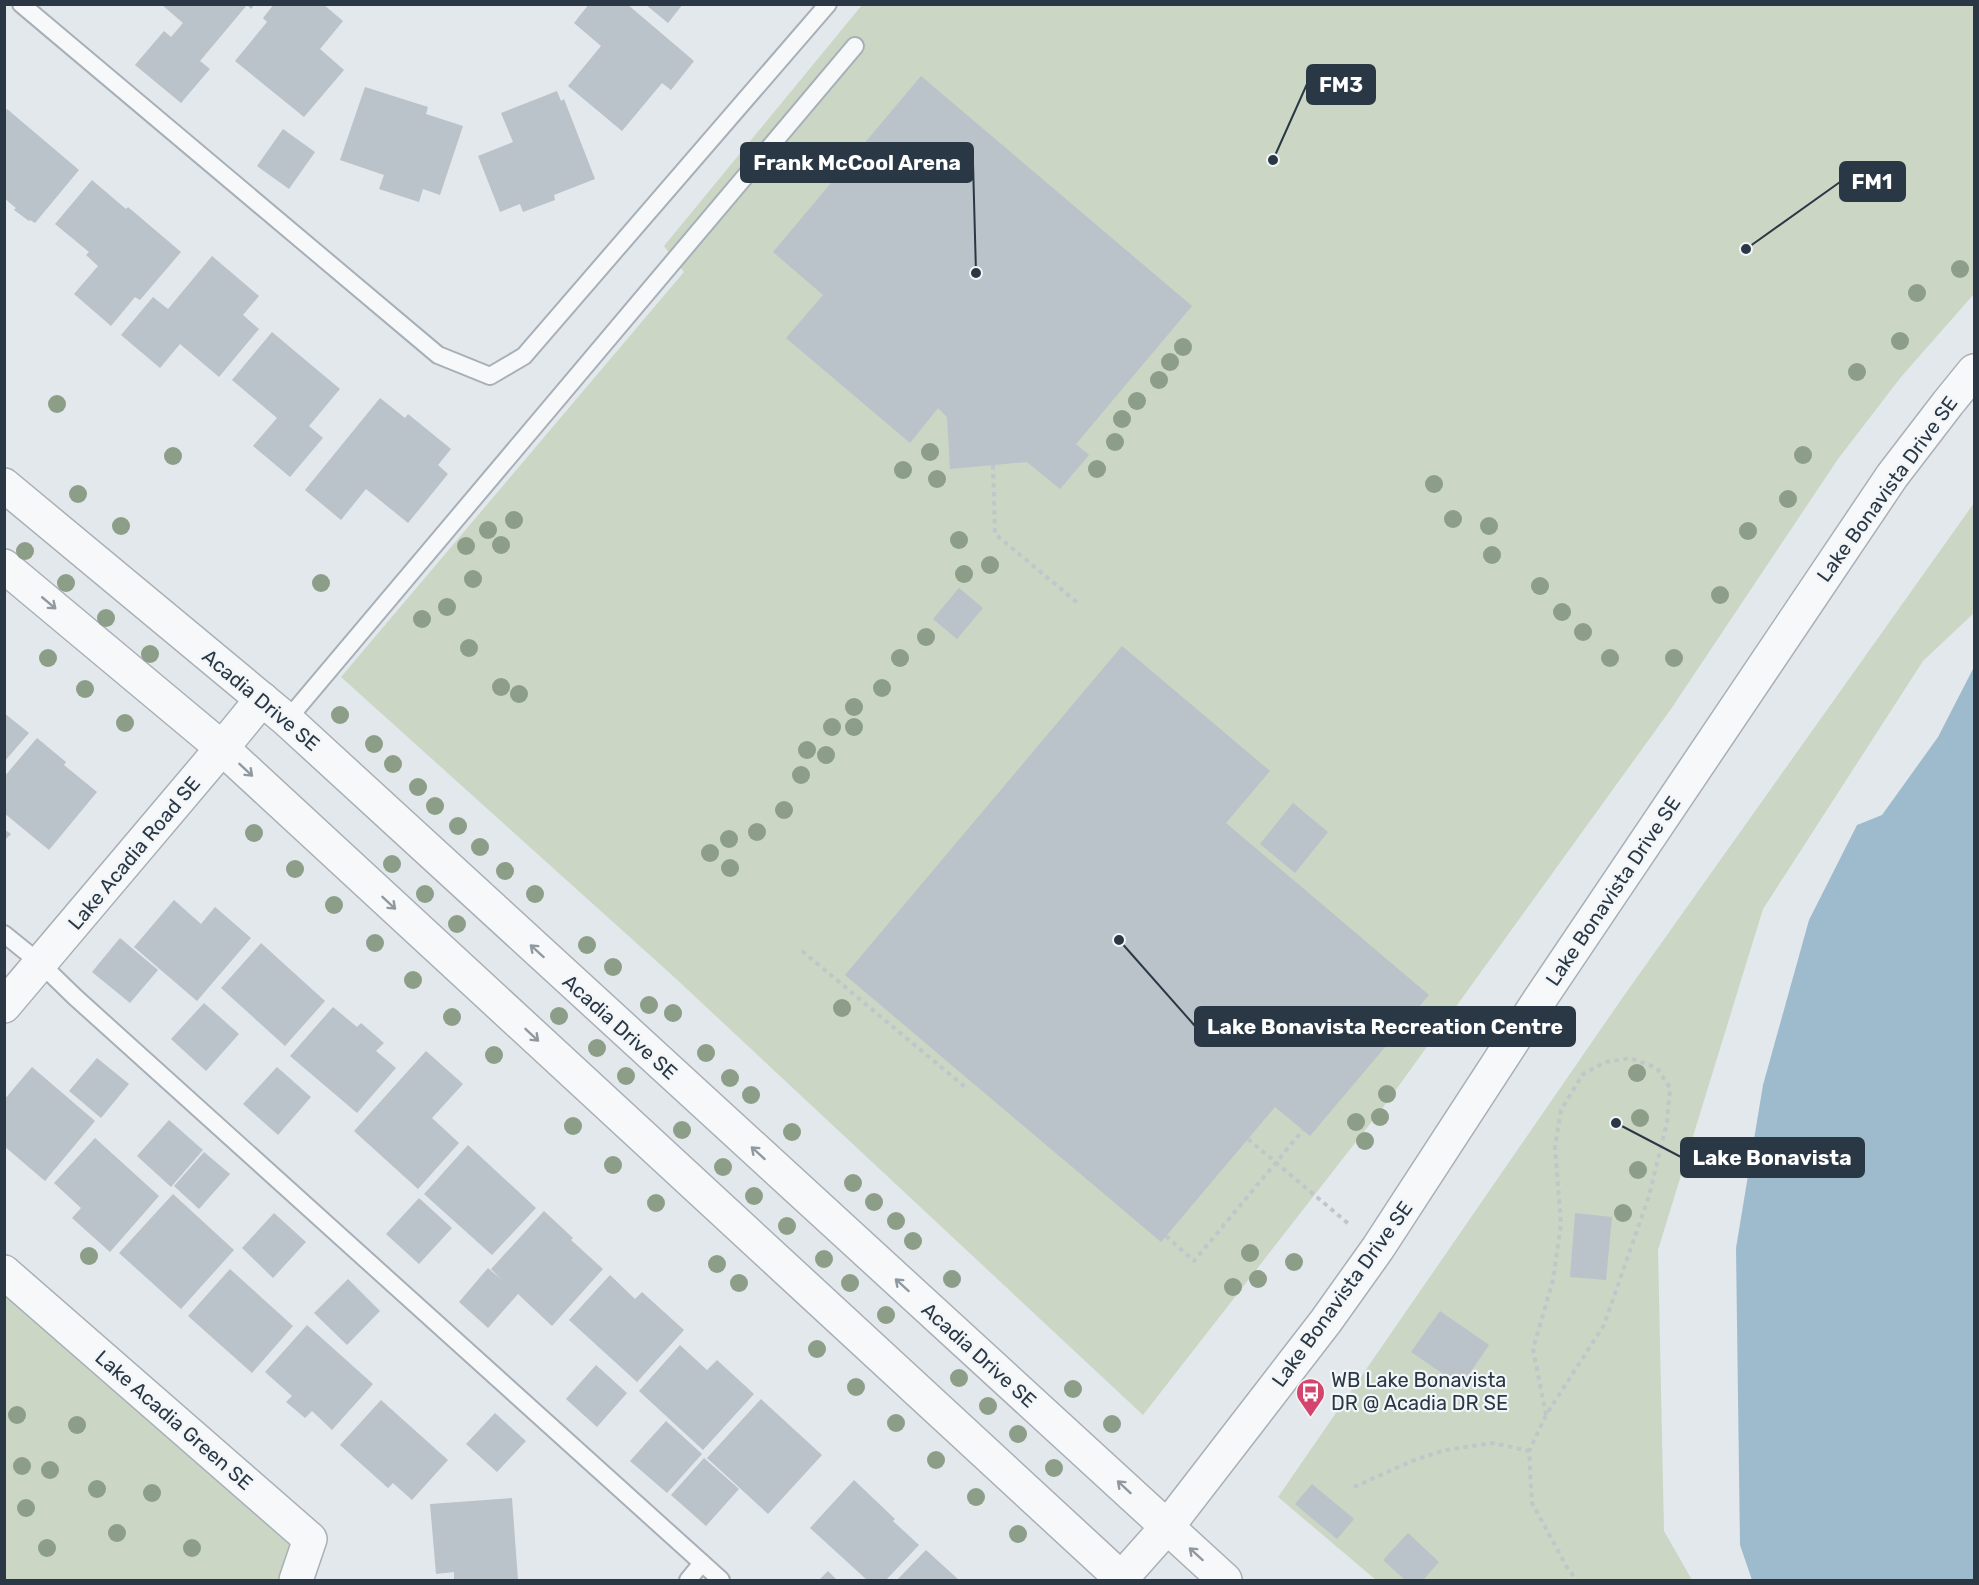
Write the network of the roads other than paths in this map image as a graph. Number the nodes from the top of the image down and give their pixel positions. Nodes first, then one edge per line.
1 (21, 4) edge
2 (828, 4) edge
3 (855, 46) dead end
4 (1974, 371) edge
5 (4, 485) edge
6 (4, 566) edge
7 (262, 699) junction
8 (288, 720) junction
9 (222, 748) junction
10 (4, 934) edge
11 (40, 963) junction
12 (4, 1006) edge
13 (4, 1272) edge
14 (1167, 1527) junction
15 (702, 1563) junction
16 (1121, 1580) edge
17 (296, 1581) edge
18 (688, 1581) edge
19 (721, 1581) edge
20 (1225, 1581) edge

1 - 2 lane
3 - 8 lane
4 - 14 street, Lake Bonavista Drive SE
5 - 7 street, Acadia Drive SE
6 -> 9 street
7 - 8 street, Acadia Drive SE
7 - 9 street, Lake Acadia Road SE
14 -> 8 street, Acadia Drive SE
9 - 11 street, Lake Acadia Road SE
9 -> 16 street
10 - 11 lane
11 - 12 street, Lake Acadia Road SE
11 - 15 lane
13 - 17 street, Lake Acadia Green SE
14 - 16 street, Lake Bonavista Drive SE
20 -> 14 street, Acadia Drive SE
15 - 18 lane
15 - 19 lane

